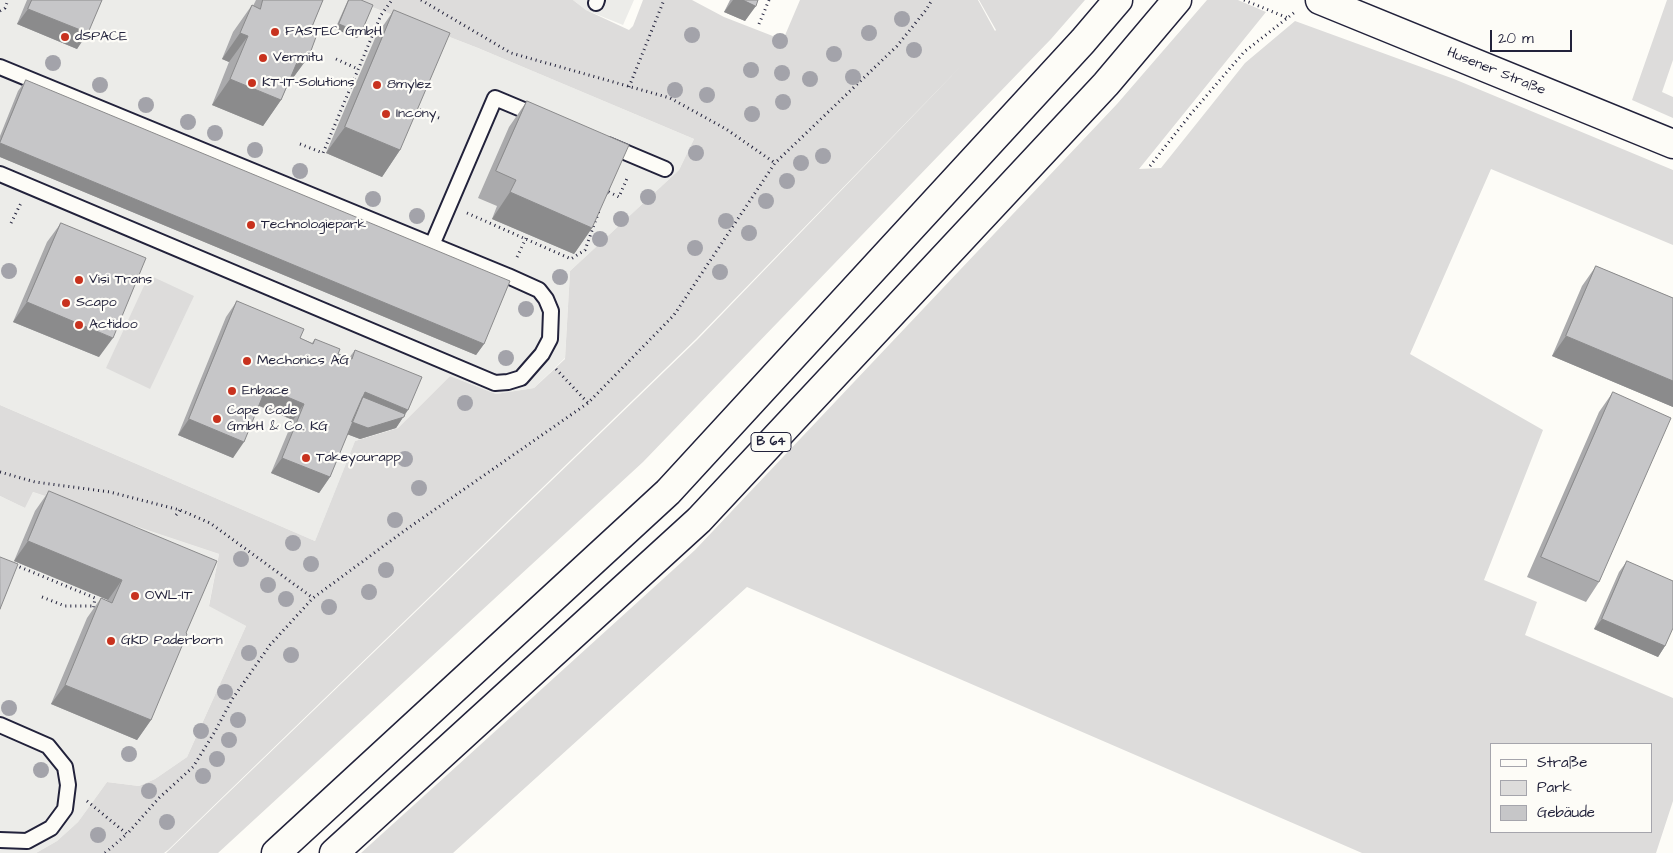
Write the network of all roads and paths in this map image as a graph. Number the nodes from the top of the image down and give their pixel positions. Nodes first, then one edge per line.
1 (8, 0) edge
2 (392, 0) edge
3 (421, 0) edge
4 (664, 0) edge
5 (769, 0) edge
6 (932, 0) edge
7 (1118, 0) edge
8 (1177, 0) edge
9 (1244, 0) edge
10 (1311, 3) edge
11 (0, 11) edge
12 (1288, 19) junction
13 (759, 24) dead end
14 (336, 59) dead end
15 (0, 67) edge
16 (359, 69) junction
17 (629, 87) junction
18 (412, 107) edge
19 (439, 118) dead end
20 (548, 120) edge
21 (593, 138) edge
22 (300, 144) dead end
23 (1673, 144) edge
24 (774, 164) junction
25 (1150, 166) dead end
26 (665, 169) dead end
27 (631, 170) dead end
28 (0, 174) edge
29 (604, 200) edge
30 (449, 205) junction
31 (601, 208) edge
32 (14, 216) dead end
33 (11, 223) dead end
34 (432, 245) junction
35 (542, 354) junction
36 (588, 403) junction
37 (0, 472) edge
38 (180, 510) junction
39 (176, 515) dead end
40 (12, 573) edge
41 (42, 597) dead end
42 (314, 598) junction
43 (94, 606) junction
44 (93, 613) edge
45 (0, 725) edge
46 (68, 785) junction
47 (127, 834) junction
48 (0, 840) edge
49 (105, 853) edge
50 (276, 853) edge
51 (334, 853) edge

1 - 11 path
2 - 16 path
3 - 17 path
4 - 17 path
5 - 13 path
6 - 24 path
7 - 50 main road
8 - 51 main road, B 64
9 - 12 path
10 - 12 path
10 - 23 main road, Husener Straße
12 - 25 path
14 - 16 path
15 - 34 lane
16 - 22 path
17 - 24 path
18 - 19 path
20 - 30 lane
21 - 26 lane
24 - 36 path
27 - 29 path
28 - 35 lane
30 - 31 path
30 - 34 lane
32 - 33 path
34 - 35 lane
35 - 36 path
36 - 42 path
37 - 38 path
38 - 39 path
38 - 42 path
40 - 43 path
41 - 43 path
42 - 47 path
43 - 44 path
45 - 46 lane
46 - 47 path
46 - 48 lane
47 - 49 path

